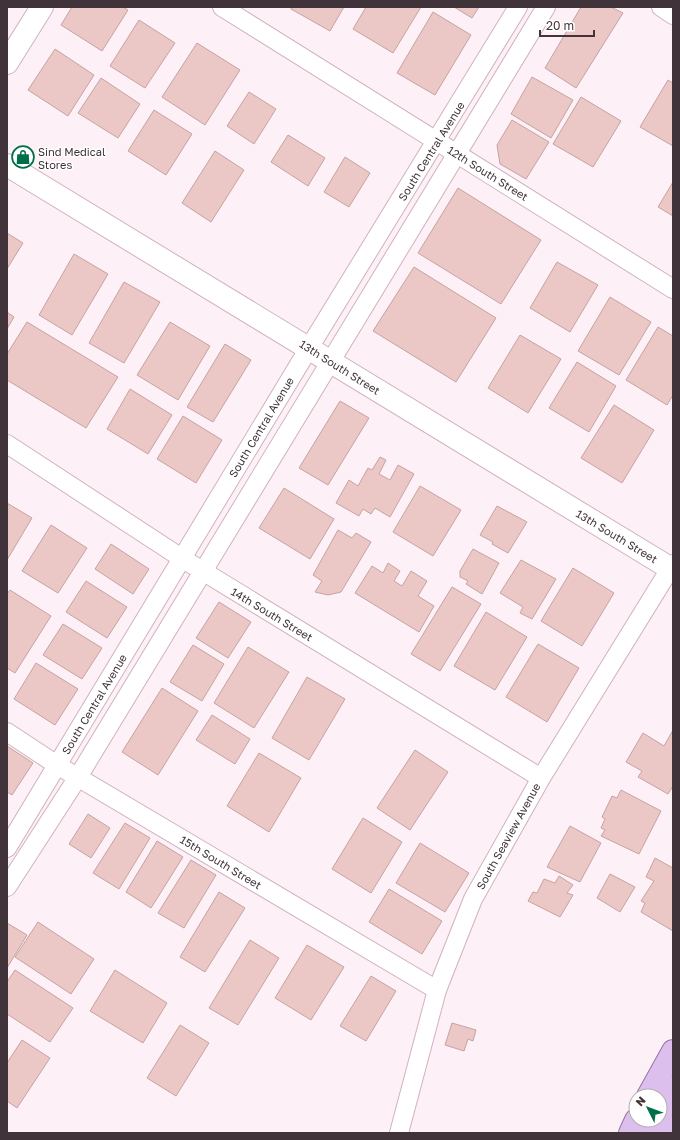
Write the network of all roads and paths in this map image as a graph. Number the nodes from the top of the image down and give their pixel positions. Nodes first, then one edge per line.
1 (42, 7) edge
2 (222, 7) edge
3 (518, 7) edge
4 (546, 7) edge
5 (661, 7) edge
6 (673, 15) edge
7 (7, 63) edge
8 (437, 141) junction
9 (458, 154) junction
10 (7, 165) edge
11 (673, 289) edge
12 (309, 348) junction
13 (330, 362) junction
14 (7, 444) edge
15 (183, 559) junction
16 (672, 567) edge
17 (203, 571) junction
18 (7, 732) edge
19 (58, 765) junction
20 (78, 777) junction
21 (541, 778) junction
22 (7, 848) edge
23 (7, 887) edge
24 (437, 990) junction
25 (673, 1051) edge
26 (673, 1087) edge
27 (652, 1088) edge
28 (668, 1097) edge
29 (673, 1126) edge
30 (399, 1133) edge
31 (669, 1133) edge

1 - 7 street
2 - 8 street, 12th South Street
3 - 8 street, South Central Avenue
4 - 9 street
5 - 6 street
8 - 9 street, 12th South Street
8 - 12 street, South Central Avenue
9 - 11 street, 12th South Street
9 - 13 street
10 - 12 street, 13th South Street
12 - 13 street, 13th South Street
12 - 15 street, South Central Avenue
13 - 16 street, 13th South Street
13 - 17 street
14 - 15 street, 14th South Street
15 - 17 street, 14th South Street
15 - 19 street, South Central Avenue
16 - 21 street, South Seaview Avenue
17 - 20 street
17 - 21 street, 14th South Street
18 - 19 street, 15th South Street
19 - 20 street, 15th South Street
19 - 22 street, South Central Avenue
20 - 23 street
20 - 24 street, 15th South Street
21 - 24 street, South Seaview Avenue
24 - 30 street, South Seaview Avenue
25 - 27 main road
26 - 28 main road
29 - 31 main road

